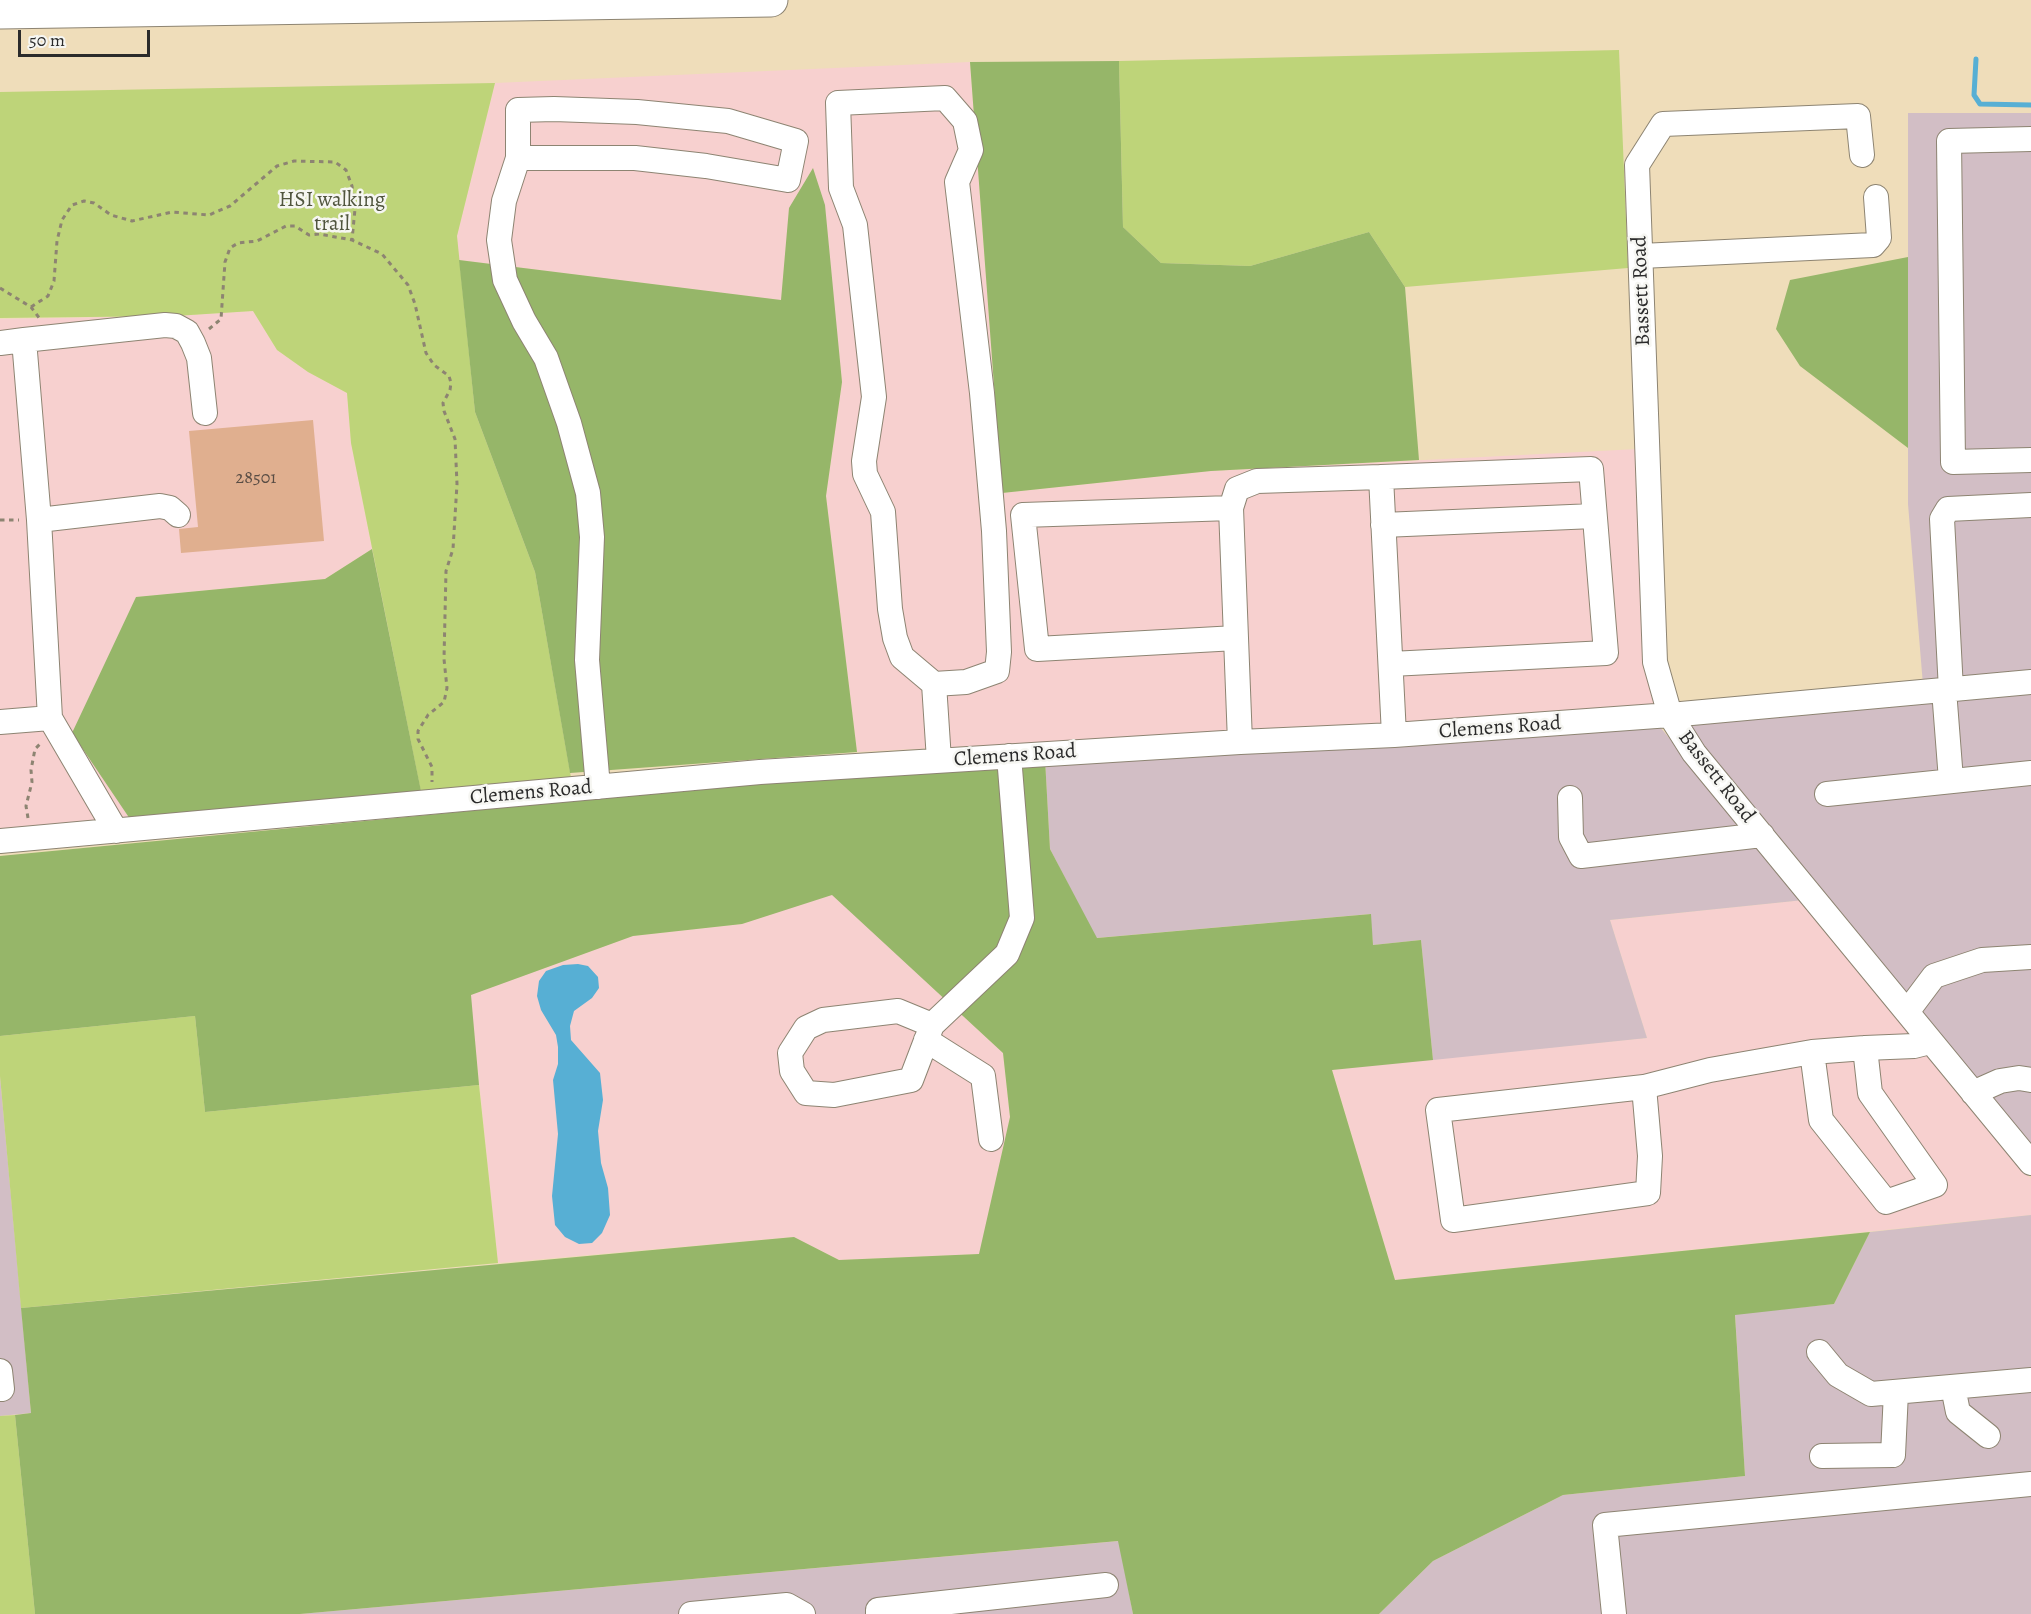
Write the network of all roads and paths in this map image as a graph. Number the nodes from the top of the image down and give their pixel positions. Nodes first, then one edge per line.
1 (771, 0) edge
2 (0, 12) edge
3 (2031, 139) edge
4 (1862, 155) dead end
5 (518, 158) junction
6 (1876, 197) dead end
7 (352, 240) junction
8 (1641, 256) junction
9 (0, 288) edge
10 (31, 307) junction
11 (35, 339) junction
12 (0, 343) edge
13 (194, 343) junction
14 (205, 412) dead end
15 (2031, 460) edge
16 (1381, 477) junction
17 (2031, 505) edge
18 (1231, 508) junction
19 (178, 515) dead end
20 (1594, 516) junction
21 (0, 520) edge
22 (32, 520) junction
23 (1383, 525) junction
24 (1236, 638) junction
25 (1390, 664) junction
26 (2031, 682) edge
27 (934, 684) junction
28 (1947, 690) junction
29 (1670, 715) junction
30 (0, 722) edge
31 (48, 728) junction
32 (1394, 735) junction
33 (1240, 742) junction
34 (1009, 756) junction
35 (939, 760) junction
36 (2031, 773) edge
37 (1951, 780) junction
38 (432, 782) dead end
39 (598, 787) junction
40 (1827, 794) dead end
41 (1570, 798) dead end
42 (28, 819) dead end
43 (116, 831) junction
44 (1762, 835) junction
45 (0, 841) edge
46 (2031, 957) edge
47 (1907, 1012) junction
48 (929, 1033) junction
49 (1930, 1042) junction
50 (1865, 1048) junction
51 (1812, 1052) junction
52 (2031, 1080) edge
53 (1644, 1087) junction
54 (1973, 1093) junction
55 (991, 1139) dead end
56 (2031, 1163) edge
57 (1819, 1352) dead end
58 (0, 1371) edge
59 (2031, 1380) edge
60 (1953, 1386) junction
61 (0, 1389) edge
62 (1896, 1392) junction
63 (1988, 1436) dead end
64 (1822, 1456) dead end
65 (2031, 1484) edge
66 (1106, 1585) dead end
67 (691, 1614) edge
68 (804, 1614) edge
69 (878, 1614) edge
70 (1614, 1614) edge

1 - 2 highway
3 - 15 street
4 - 8 street, Bassett Road
5 - 5 street
5 - 39 street
6 - 8 street
7 - 10 path
7 - 13 path
7 - 38 path
8 - 29 street, Bassett Road
9 - 10 path
10 - 11 path
11 - 12 street
11 - 13 street
11 - 22 street
13 - 14 street
16 - 18 street
16 - 20 street
16 - 23 street
17 - 28 street
18 - 24 street
18 - 24 street
19 - 22 street
20 - 23 street
20 - 25 street
21 - 22 path
22 - 31 street
23 - 25 street
24 - 33 street
25 - 32 street
26 - 28 street, Clemens Road
27 - 27 street
27 - 35 street
28 - 29 street, Clemens Road
28 - 37 street
29 - 32 street, Clemens Road
29 - 44 street, Bassett Road
30 - 31 street
31 - 42 path
31 - 43 street
32 - 33 street, Clemens Road
33 - 34 street, Clemens Road
34 - 35 street, Clemens Road
34 - 48 street
35 - 39 street, Clemens Road
36 - 37 street
37 - 40 street
39 - 43 street, Clemens Road
41 - 44 street
43 - 45 street, Clemens Road
44 - 47 street, Bassett Road
46 - 47 street
47 - 49 street, Bassett Road
48 - 48 street
48 - 55 street
49 - 50 street
49 - 54 street, Bassett Road
50 - 51 street
50 - 51 street
51 - 53 street
52 - 54 street
53 - 53 street
54 - 56 street, Bassett Road
57 - 62 street
58 - 61 street
59 - 60 street
60 - 62 street
60 - 63 street
62 - 64 street
65 - 70 street
66 - 69 street
67 - 68 street

